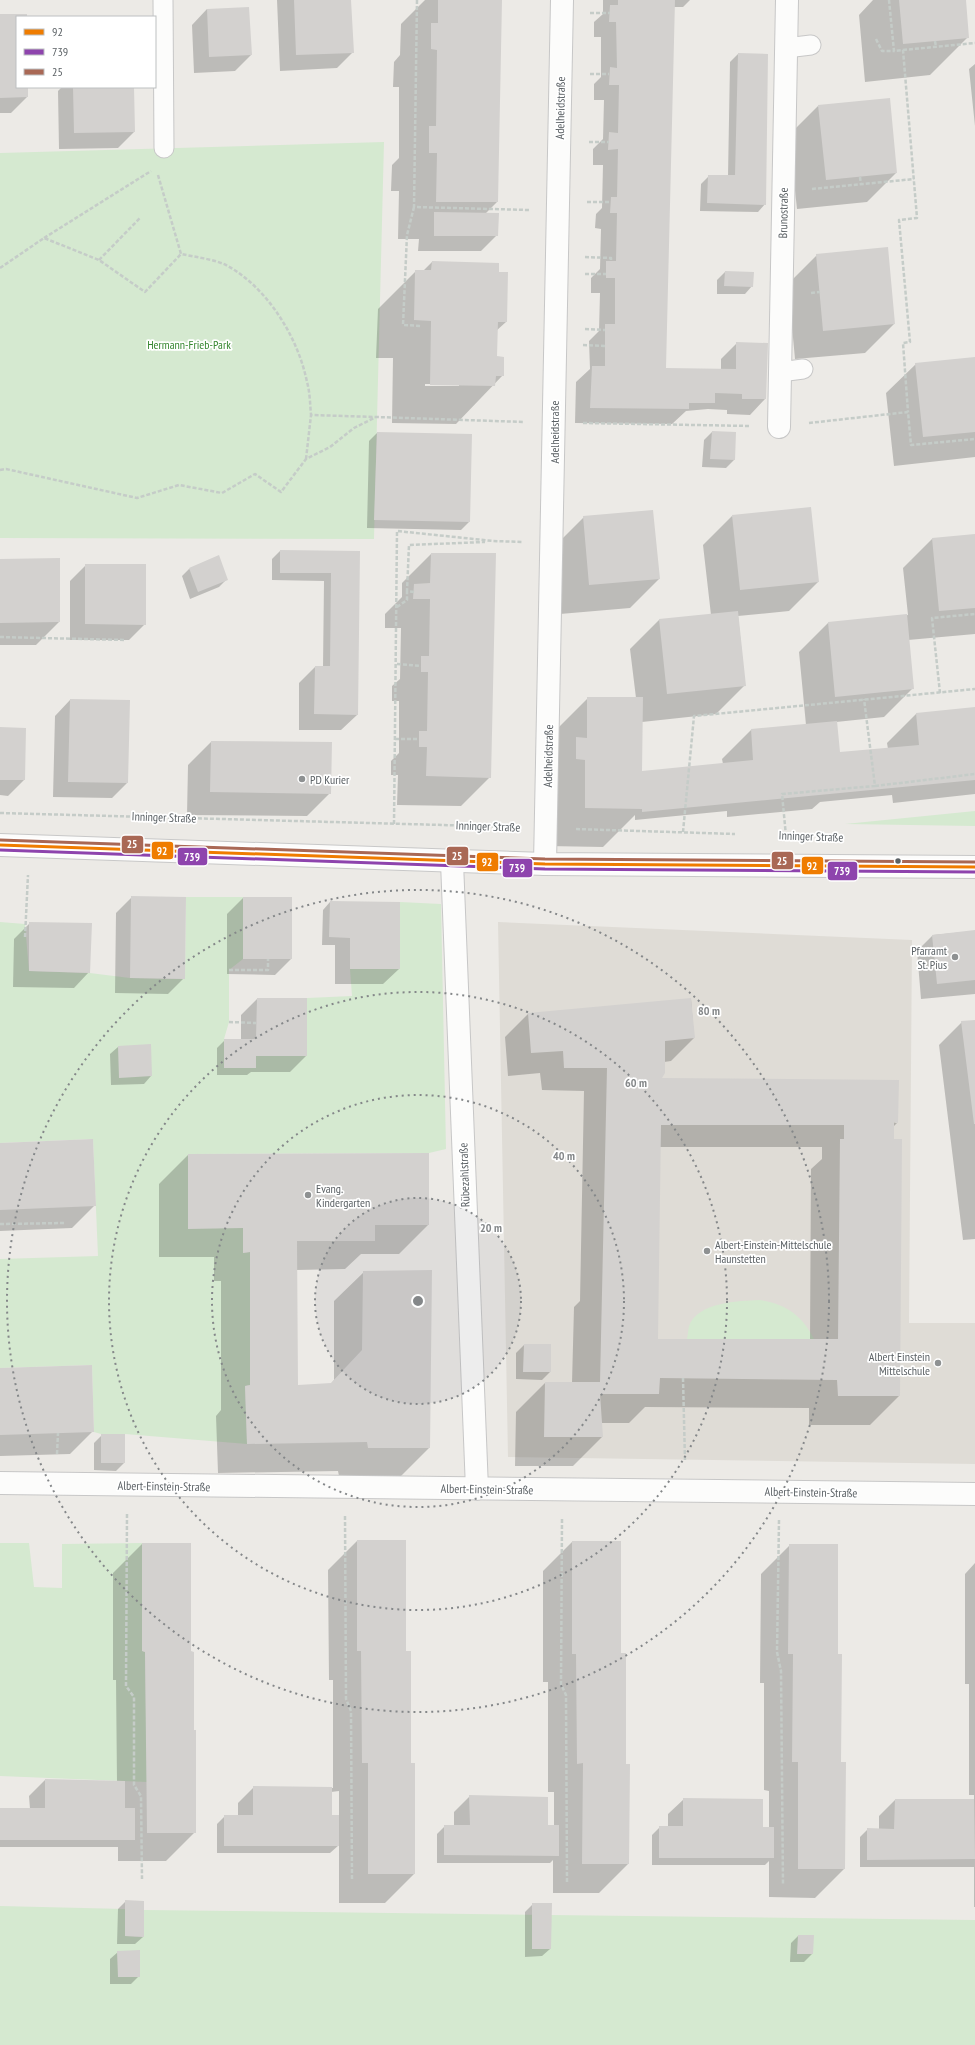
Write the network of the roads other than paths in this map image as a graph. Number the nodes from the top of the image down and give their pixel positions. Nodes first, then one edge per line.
1 (163, 0) edge
2 (562, 0) edge
3 (788, 0) edge
4 (812, 45) dead end
5 (786, 48) junction
6 (164, 148) road end
7 (803, 369) dead end
8 (780, 372) junction
9 (779, 426) road end
10 (0, 845) edge
11 (452, 862) junction
12 (545, 864) junction
13 (975, 867) edge
14 (0, 1483) edge
15 (477, 1489) junction
16 (975, 1494) edge

1 - 6 lane
2 - 12 street, Adelheidstraße
3 - 5 street, Brunostraße
4 - 5 lane
5 - 8 street, Brunostraße
7 - 8 lane
8 - 9 street, Brunostraße
10 - 11 street
11 - 12 street
11 - 15 street, Rübezahlstraße
12 - 13 street
14 - 15 street, Albert-Einstein-Straße
15 - 16 street, Albert-Einstein-Straße

